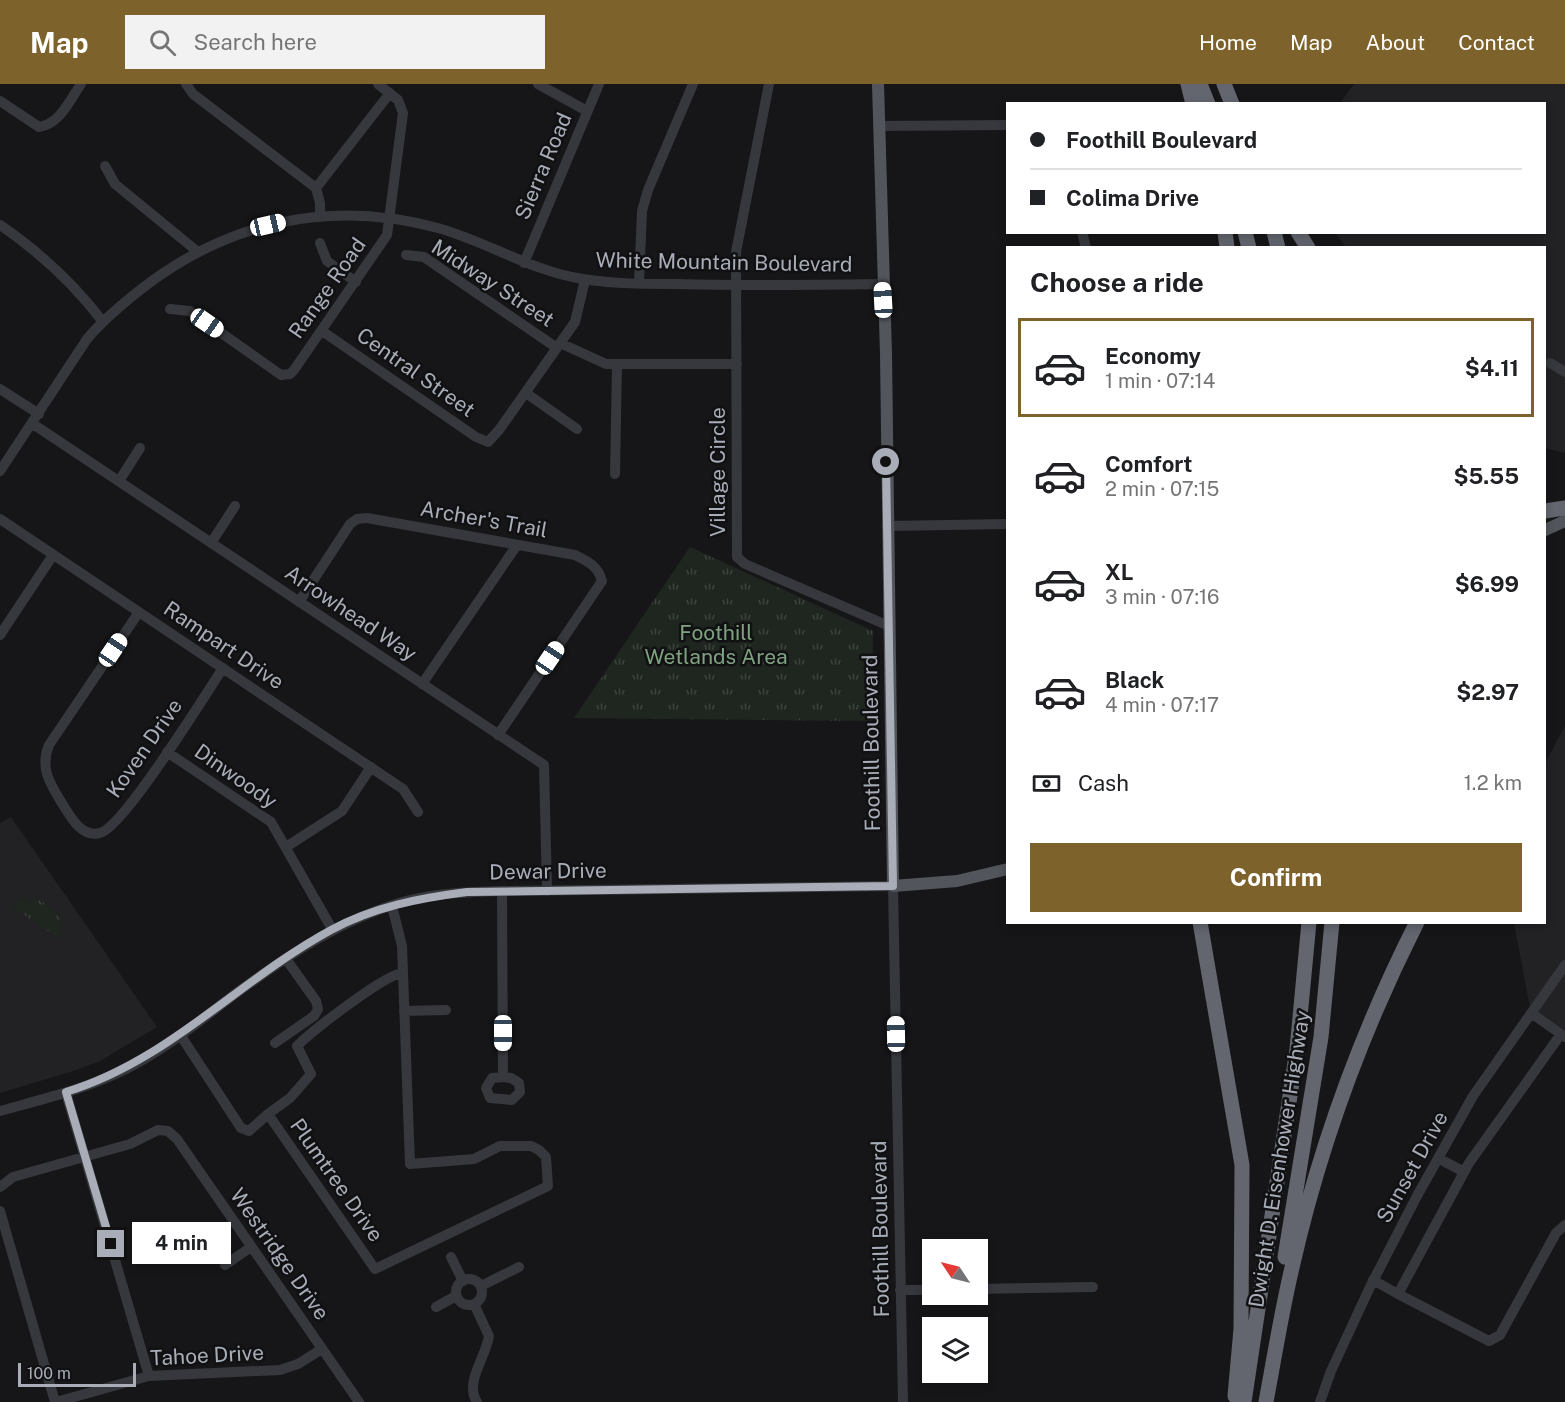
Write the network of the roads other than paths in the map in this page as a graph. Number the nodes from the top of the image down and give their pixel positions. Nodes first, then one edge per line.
1 (81, 84) edge
2 (186, 84) edge
3 (378, 84) edge
4 (538, 84) edge
5 (600, 84) edge
6 (693, 84) edge
7 (769, 84) edge
8 (878, 84) edge
9 (1188, 84) edge
10 (1200, 84) edge
11 (1224, 84) edge
12 (390, 93) junction
13 (0, 101) edge
14 (1192, 102) edge
15 (1207, 102) edge
16 (1231, 102) edge
17 (587, 111) junction
18 (1006, 125) edge
19 (879, 126) junction
20 (105, 166) dead end
21 (316, 188) junction
22 (320, 216) junction
23 (389, 218) junction
24 (0, 225) edge
25 (320, 243) dead end
26 (198, 252) junction
27 (406, 255) dead end
28 (524, 263) junction
29 (585, 280) junction
30 (356, 282) junction
31 (639, 284) junction
32 (882, 284) junction
33 (737, 286) junction
34 (170, 309) dead end
35 (103, 322) junction
36 (322, 331) junction
37 (559, 345) junction
38 (1550, 363) dead end
39 (737, 364) junction
40 (617, 365) junction
41 (1565, 372) edge
42 (0, 389) edge
43 (526, 393) junction
44 (36, 419) junction
45 (577, 429) dead end
46 (140, 448) dead end
47 (0, 471) edge
48 (615, 474) dead end
49 (119, 481) junction
50 (235, 506) dead end
51 (1565, 508) edge
52 (1546, 511) edge
53 (0, 519) edge
54 (1565, 521) edge
55 (1006, 524) edge
56 (887, 526) junction
57 (1546, 530) edge
58 (211, 543) junction
59 (517, 545) junction
60 (53, 555) junction
61 (299, 602) junction
62 (139, 612) junction
63 (889, 626) junction
64 (0, 635) edge
65 (223, 668) junction
66 (422, 684) junction
67 (498, 735) junction
68 (167, 752) junction
69 (371, 767) junction
70 (418, 812) dead end
71 (286, 847) junction
72 (1006, 869) edge
73 (893, 886) junction
74 (502, 891) junction
75 (547, 891) junction
76 (392, 906) junction
77 (1200, 924) edge
78 (1309, 924) edge
79 (1332, 924) edge
80 (1416, 924) edge
81 (332, 929) junction
82 (286, 958) junction
83 (1565, 965) edge
84 (403, 974) junction
85 (446, 1010) dead end
86 (404, 1011) junction
87 (1531, 1013) junction
88 (1563, 1035) edge
89 (181, 1036) junction
90 (275, 1043) dead end
91 (503, 1077) dead end
92 (66, 1092) junction
93 (0, 1111) edge
94 (268, 1114) junction
95 (86, 1157) junction
96 (1438, 1158) junction
97 (1464, 1172) junction
98 (0, 1187) edge
99 (0, 1211) edge
100 (1565, 1225) edge
101 (251, 1247) junction
102 (451, 1257) dead end
103 (225, 1265) dead end
104 (519, 1267) dead end
105 (1373, 1280) junction
106 (463, 1281) junction
107 (480, 1286) junction
108 (1093, 1287) dead end
109 (988, 1289) edge
110 (900, 1290) junction
111 (922, 1290) edge
112 (1398, 1294) junction
113 (456, 1296) junction
114 (474, 1304) junction
115 (436, 1307) dead end
116 (322, 1349) junction
117 (149, 1376) junction
118 (56, 1402) edge
119 (358, 1402) edge
120 (477, 1402) edge
121 (903, 1402) edge
122 (1235, 1402) edge
123 (1244, 1402) edge
124 (1264, 1402) edge
125 (1320, 1402) edge

1 - 13 street
2 - 21 street
3 - 12 street
4 - 17 street
5 - 17 street, Sierra Road
6 - 31 street
7 - 33 street
8 - 19 main road, Foothill Boulevard
9 - 14 highway
10 - 15 highway
11 - 16 highway
12 - 21 street
12 - 23 street, Range Road
17 - 28 street, Sierra Road
18 - 19 street
19 - 32 main road, Foothill Boulevard
20 - 26 street
21 - 22 street
22 - 23 street, White Mountain Boulevard
22 - 26 street, White Mountain Boulevard
23 - 28 street, White Mountain Boulevard
23 - 30 street, Range Road
24 - 35 street
25 - 30 street
26 - 35 street, White Mountain Boulevard
27 - 37 street, Midway Street
28 - 29 street, White Mountain Boulevard
29 - 31 street, White Mountain Boulevard
29 - 37 street
30 - 36 street, Range Road
31 - 33 street, White Mountain Boulevard
32 - 33 street, White Mountain Boulevard
32 - 56 main road, Foothill Boulevard
33 - 39 street
34 - 36 street, Range Road
35 - 44 street, White Mountain Boulevard
36 - 43 street, Central Street
37 - 40 street, Midway Street
37 - 43 street
38 - 41 street
39 - 40 street, Midway Street
39 - 63 street, Village Circle
40 - 48 street
42 - 44 street, Arrowhead Way
43 - 45 street
44 - 47 street, White Mountain Boulevard
44 - 49 street, Arrowhead Way
46 - 49 street
49 - 58 street, Arrowhead Way
50 - 58 street
51 - 52 highway
53 - 60 street, Rampart Drive
54 - 57 main road
55 - 56 street
56 - 63 main road, Foothill Boulevard
58 - 61 street, Arrowhead Way
59 - 61 street, Archer's Trail
59 - 66 street
59 - 67 street, Archer's Trail
60 - 62 street, Rampart Drive
60 - 64 street
61 - 66 street, Arrowhead Way
62 - 65 street, Rampart Drive
62 - 68 street, Koven Drive
63 - 73 main road, Foothill Boulevard
65 - 68 street, Koven Drive
65 - 69 street, Rampart Drive
66 - 67 street, Arrowhead Way
67 - 75 street, Arrowhead Way
68 - 71 street, Dinwoody
69 - 70 street, Rampart Drive
69 - 71 street
71 - 81 street, Dinwoody
72 - 73 main road, Dewar Drive
73 - 75 street, Dewar Drive
73 - 110 street, Foothill Boulevard
74 - 75 street, Dewar Drive
74 - 76 street, Dewar Drive
74 - 91 street
76 - 81 street, Dewar Drive
76 - 84 street
77 - 122 highway
78 - 123 highway, Dwight D. Eisenhower Highway
79 - 124 highway, Dwight D. Eisenhower Highway
80 - 124 highway
81 - 82 street, Dewar Drive
82 - 89 street, Dewar Drive
82 - 90 street
83 - 87 street, Sunset Drive
84 - 86 street
84 - 94 street
85 - 86 street
86 - 94 street, Plumtree Drive
87 - 88 street
87 - 96 street, Sunset Drive
88 - 97 street
89 - 92 street, Dewar Drive
89 - 94 street, Plumtree Drive
92 - 93 street, Dewar Drive
92 - 95 street
95 - 98 street
95 - 101 street, Westridge Drive
95 - 117 street
96 - 97 street
96 - 105 street, Sunset Drive
97 - 112 street
99 - 118 street
100 - 112 street
101 - 103 street
101 - 116 street, Westridge Drive
102 - 106 street
104 - 107 street
105 - 112 street
105 - 125 street, Sunset Drive
106 - 107 street
106 - 113 street
107 - 114 street
108 - 109 street
110 - 111 street
110 - 121 street, Foothill Boulevard
113 - 114 street
113 - 115 street
114 - 120 street
116 - 117 street, Tahoe Drive
116 - 119 street, Westridge Drive
117 - 118 street, Tahoe Drive

